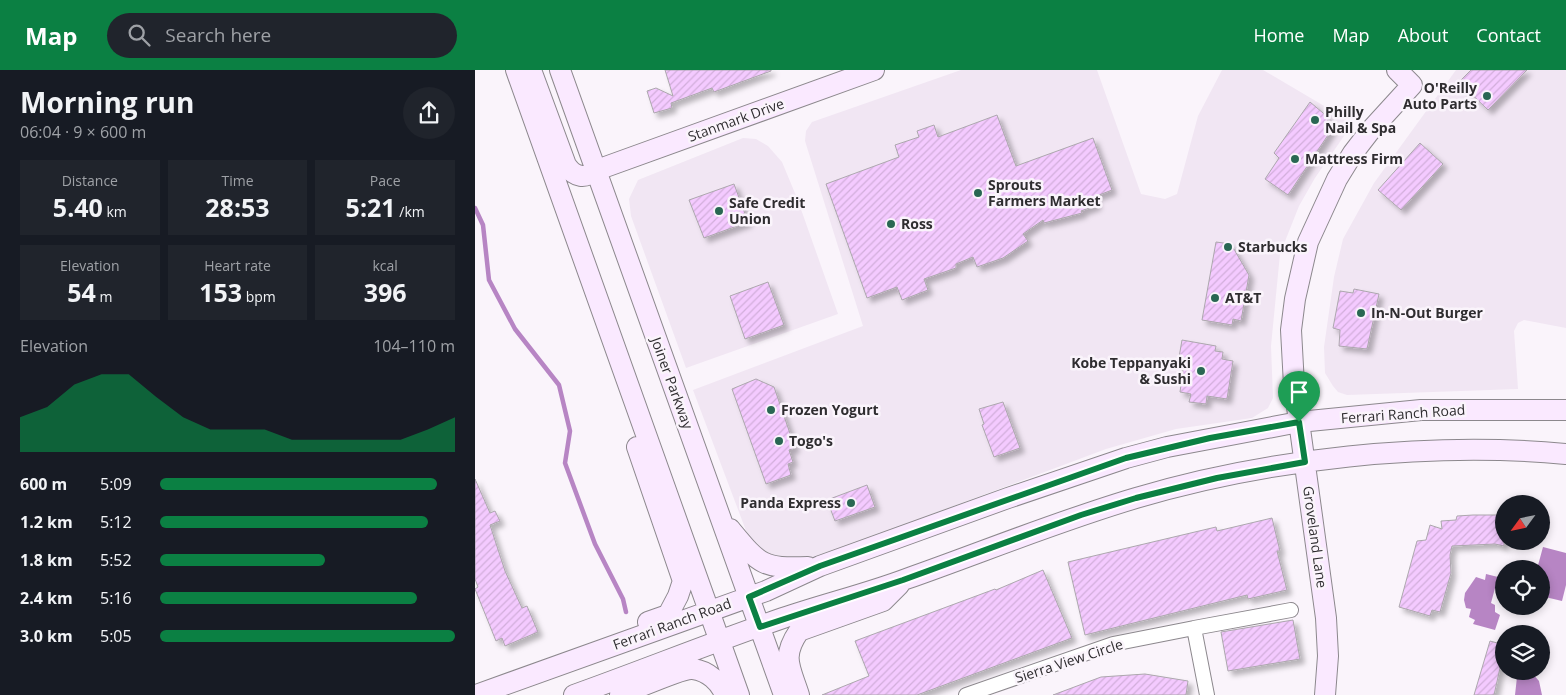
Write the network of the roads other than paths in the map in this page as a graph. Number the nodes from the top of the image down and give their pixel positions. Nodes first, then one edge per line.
1 (516, 70) edge
2 (531, 70) edge
3 (560, 70) edge
4 (874, 70) edge
5 (1397, 70) edge
6 (597, 170) junction
7 (1566, 410) edge
8 (640, 415) junction
9 (1299, 422) junction
10 (1566, 454) edge
11 (1305, 462) junction
12 (720, 516) junction
13 (820, 566) junction
14 (903, 580) junction
15 (749, 597) junction
16 (710, 610) junction
17 (1291, 610) dead end
18 (760, 627) junction
19 (1194, 628) junction
20 (722, 641) junction
21 (496, 688) junction
22 (476, 695) edge
23 (574, 695) edge
24 (620, 695) edge
25 (725, 695) edge
26 (739, 695) edge
27 (784, 695) edge
28 (799, 695) edge
29 (966, 695) edge
30 (1207, 695) edge
31 (1325, 695) edge

1 - 8 main road
2 - 6 main road, Stanmark Drive
3 - 6 main road, Joiner Parkway
4 - 6 main road, Stanmark Drive
5 - 9 main road, Groveland Lane
6 - 12 main road, Joiner Parkway
7 - 9 main road, Ferrari Ranch Road
8 - 16 main road
8 - 21 main road
9 - 11 main road, Groveland Lane
9 - 13 main road, Ferrari Ranch Road
10 - 11 main road
11 - 14 main road
11 - 31 main road, Groveland Lane
12 - 13 main road
12 - 15 main road, Joiner Parkway
13 - 15 main road, Ferrari Ranch Road
14 - 18 main road
14 - 28 main road
15 - 16 main road, Ferrari Ranch Road
15 - 18 main road, Joiner Parkway
16 - 20 main road
16 - 21 main road, Ferrari Ranch Road
17 - 19 street, Sierra View Circle
18 - 20 main road
18 - 27 main road, Joiner Parkway
19 - 29 street, Sierra View Circle
19 - 30 street
20 - 23 main road
20 - 26 main road
21 - 22 main road, Ferrari Ranch Road
24 - 25 main road

